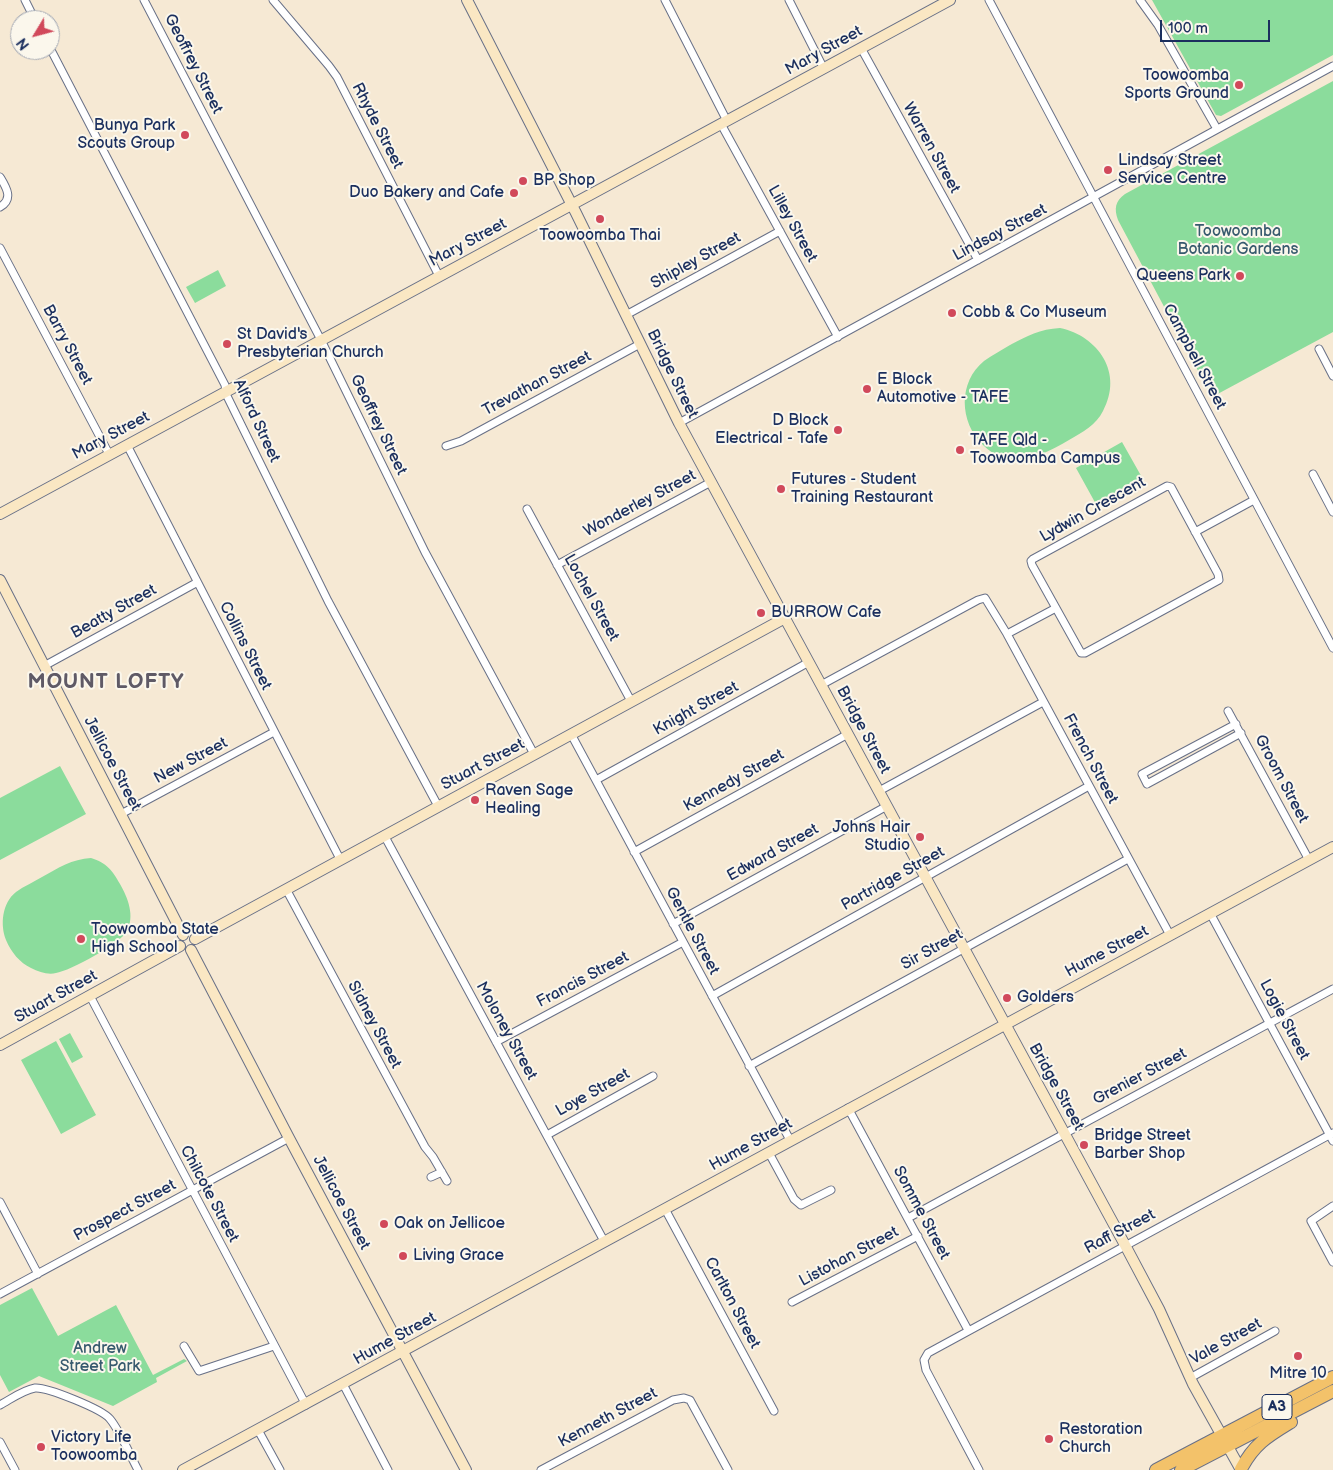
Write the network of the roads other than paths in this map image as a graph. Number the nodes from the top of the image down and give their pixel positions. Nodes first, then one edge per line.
1 (144, 0) edge
2 (274, 0) edge
3 (467, 0) edge
4 (665, 0) edge
5 (789, 0) edge
6 (950, 0) edge
7 (989, 0) edge
8 (1140, 0) edge
9 (861, 48) junction
10 (56, 60) edge
11 (1333, 66) edge
12 (824, 69) junction
13 (724, 122) junction
14 (1217, 129) junction
15 (0, 177) edge
16 (1094, 198) junction
17 (572, 204) junction
18 (0, 207) edge
19 (780, 231) junction
20 (0, 248) edge
21 (978, 260) junction
22 (439, 276) junction
23 (626, 315) junction
24 (838, 337) junction
25 (320, 340) junction
26 (640, 344) junction
27 (1319, 349) dead end
28 (1333, 376) edge
29 (226, 392) junction
30 (679, 423) junction
31 (126, 445) junction
32 (446, 446) dead end
33 (109, 454) junction
34 (1313, 474) dead end
35 (711, 482) junction
36 (1254, 500) junction
37 (527, 509) dead end
38 (1333, 512) edge
39 (0, 514) edge
40 (1195, 532) junction
41 (557, 565) junction
42 (0, 580) edge
43 (196, 583) junction
44 (1056, 608) junction
45 (785, 618) junction
46 (1007, 634) junction
47 (1333, 648) edge
48 (809, 662) junction
49 (44, 666) junction
50 (821, 685) junction
51 (631, 701) junction
52 (1043, 702) junction
53 (1228, 711) dead end
54 (1236, 724) junction
55 (274, 732) junction
56 (1241, 733) junction
57 (571, 734) junction
58 (848, 734) junction
59 (534, 754) junction
60 (596, 780) junction
61 (1089, 786) junction
62 (879, 791) junction
63 (438, 806) junction
64 (887, 806) junction
65 (121, 814) junction
66 (384, 835) junction
67 (1333, 847) edge
68 (634, 852) junction
69 (340, 859) junction
70 (1128, 859) junction
71 (1309, 860) junction
72 (925, 877) junction
73 (286, 889) junction
74 (1210, 913) junction
75 (673, 924) junction
76 (183, 935) junction
77 (1170, 935) junction
78 (195, 939) junction
79 (682, 942) junction
80 (180, 946) junction
81 (964, 949) junction
82 (191, 950) junction
83 (1333, 989) edge
84 (90, 996) junction
85 (712, 996) junction
86 (1270, 1023) junction
87 (1004, 1024) junction
88 (496, 1042) junction
89 (0, 1045) edge
90 (749, 1066) junction
91 (652, 1076) dead end
92 (848, 1108) junction
93 (1064, 1134) junction
94 (547, 1135) junction
95 (1332, 1136) edge
96 (289, 1138) junction
97 (790, 1140) junction
98 (769, 1152) junction
99 (442, 1172) junction
100 (431, 1177) dead end
101 (447, 1181) dead end
102 (192, 1190) junction
103 (831, 1190) dead end
104 (0, 1202) edge
105 (1333, 1206) edge
106 (665, 1209) junction
107 (908, 1218) junction
108 (918, 1236) junction
109 (604, 1241) junction
110 (1125, 1245) junction
111 (1333, 1262) edge
112 (38, 1274) junction
113 (0, 1294) edge
114 (792, 1302) dead end
115 (968, 1330) junction
116 (1275, 1331) dead end
117 (184, 1346) dead end
118 (274, 1346) junction
119 (403, 1352) junction
120 (1333, 1377) edge
121 (1190, 1378) junction
122 (343, 1384) junction
123 (1332, 1391) edge
124 (306, 1404) junction
125 (0, 1405) edge
126 (774, 1411) dead end
127 (258, 1430) junction
128 (1224, 1441) junction
129 (0, 1442) edge
130 (15, 1470) edge
131 (138, 1470) edge
132 (183, 1470) edge
133 (280, 1470) edge
134 (388, 1470) edge
135 (466, 1470) edge
136 (541, 1470) edge
137 (728, 1470) edge
138 (979, 1470) edge
139 (1156, 1470) edge
140 (1182, 1470) edge
141 (1241, 1470) edge

1 - 25 street, Geoffrey Street
2 - 22 street, Rhyde Street
3 - 17 street, Bridge Street
4 - 13 street, Lilley Street
5 - 12 street
6 - 9 street, Mary Street
7 - 16 street, Campbell Street
8 - 14 street
9 - 12 street, Mary Street
9 - 21 street, Warren Street
10 - 29 street, Alford Street
11 - 14 street, Lindsay Street
12 - 13 street, Mary Street
13 - 17 street, Mary Street
13 - 19 street, Lilley Street
14 - 16 street, Lindsay Street
15 - 18 street
16 - 21 street, Lindsay Street
16 - 36 street, Campbell Street
17 - 22 street, Mary Street
17 - 23 street, Bridge Street
19 - 23 street, Shipley Street
19 - 24 street, Lilley Street
20 - 33 street, Barry Street
21 - 24 street, Lindsay Street
22 - 25 street, Mary Street
23 - 26 street, Bridge Street
24 - 30 street, Lindsay Street
25 - 29 street, Mary Street
25 - 59 street, Geoffrey Street
26 - 30 street, Bridge Street
26 - 32 street, Trevathan Street
27 - 28 street
29 - 31 street, Mary Street
29 - 63 street, Alford Street
30 - 35 street, Bridge Street
31 - 33 street, Mary Street
31 - 43 street, Collins Street
33 - 39 street, Mary Street
34 - 38 street
35 - 41 street, Wonderley Street
35 - 45 street, Bridge Street
36 - 40 street
36 - 47 street, Campbell Street
37 - 41 street, Lochel Street
40 - 44 street, Lydwin Crescent
40 - 44 street, Lydwin Crescent
41 - 51 street, Lochel Street
42 - 49 street, Jellicoe Street
43 - 49 street, Beatty Street
43 - 55 street, Collins Street
44 - 46 street
45 - 48 street, Bridge Street
45 - 51 street, Stuart Street
46 - 50 street, French Street
46 - 52 street, French Street
48 - 50 street, Bridge Street
48 - 60 street, Knight Street
49 - 65 street, Jellicoe Street
50 - 58 street, Bridge Street
51 - 57 street, Stuart Street
52 - 61 street, French Street
52 - 62 street
53 - 54 street, Groom Street
54 - 56 street, Groom Street
54 - 56 street
55 - 65 street, New Street
55 - 69 street, Collins Street
56 - 71 street, Groom Street
57 - 59 street, Stuart Street
57 - 60 street, Gentle Street
58 - 62 street, Bridge Street
58 - 68 street, Kennedy Street
59 - 63 street, Stuart Street
60 - 68 street, Gentle Street
61 - 70 street, French Street
61 - 72 street, Partridge Street
62 - 64 street, Bridge Street
63 - 66 street, Stuart Street
64 - 72 street, Bridge Street
64 - 75 street, Edward Street
65 - 76 street, Jellicoe Street
66 - 69 street, Stuart Street
66 - 88 street, Moloney Street
67 - 71 street, Hume Street
68 - 75 street, Gentle Street
69 - 73 street, Stuart Street
70 - 77 street, French Street
70 - 81 street, Sir Street
71 - 74 street, Hume Street
72 - 81 street, Bridge Street
72 - 85 street, Partridge Street
73 - 78 street, Stuart Street
73 - 99 street, Sidney Street
74 - 77 street, Hume Street
74 - 86 street, Logie Street
75 - 79 street, Gentle Street
76 - 78 street
76 - 80 street
77 - 87 street, Hume Street
78 - 82 street
79 - 85 street, Gentle Street
79 - 88 street, Francis Street
80 - 82 street
80 - 84 street, Stuart Street
81 - 87 street, Bridge Street
81 - 90 street, Sir Street
82 - 96 street, Jellicoe Street
83 - 86 street, Grenier Street
84 - 89 street, Stuart Street
84 - 102 street, Chilcote Street
85 - 90 street, Gentle Street
86 - 93 street, Grenier Street
86 - 95 street, Logie Street
87 - 92 street, Hume Street
87 - 93 street, Bridge Street
88 - 94 street, Moloney Street
90 - 97 street, Gentle Street
91 - 94 street, Loye Street
92 - 97 street, Hume Street
92 - 107 street, Somme Street
93 - 107 street, Grenier Street
93 - 110 street, Bridge Street
94 - 109 street, Moloney Street
95 - 110 street, Raff Street
96 - 102 street, Prospect Street
96 - 119 street, Jellicoe Street
97 - 98 street, Hume Street
98 - 103 street
98 - 106 street, Hume Street
99 - 100 street
99 - 101 street, Sidney Street
102 - 112 street, Prospect Street
102 - 118 street, Chilcote Street
104 - 112 street
105 - 111 street
106 - 109 street, Hume Street
106 - 126 street, Carlton Street
107 - 108 street, Somme Street
108 - 114 street, Listohan Street
108 - 115 street, Somme Street
109 - 119 street, Hume Street
110 - 115 street, Raff Street
110 - 121 street, Bridge Street
112 - 113 street, Prospect Street
115 - 138 street, Raff Street
116 - 121 street, Vale Street
117 - 118 street
118 - 124 street, Chilcote Street
119 - 122 street, Hume Street
119 - 135 street, Jellicoe Street
120 - 128 highway, A3
121 - 128 street, Bridge Street
122 - 124 street, Hume Street
122 - 134 street
123 - 128 highway, A3
123 - 141 highway
124 - 127 street, Hume Street
125 - 131 street
127 - 132 street, Hume Street
127 - 133 street
128 - 139 highway, A3
128 - 140 highway, A3
128 - 141 street, Bridge Street
129 - 130 street
136 - 137 street, Kenneth Street

